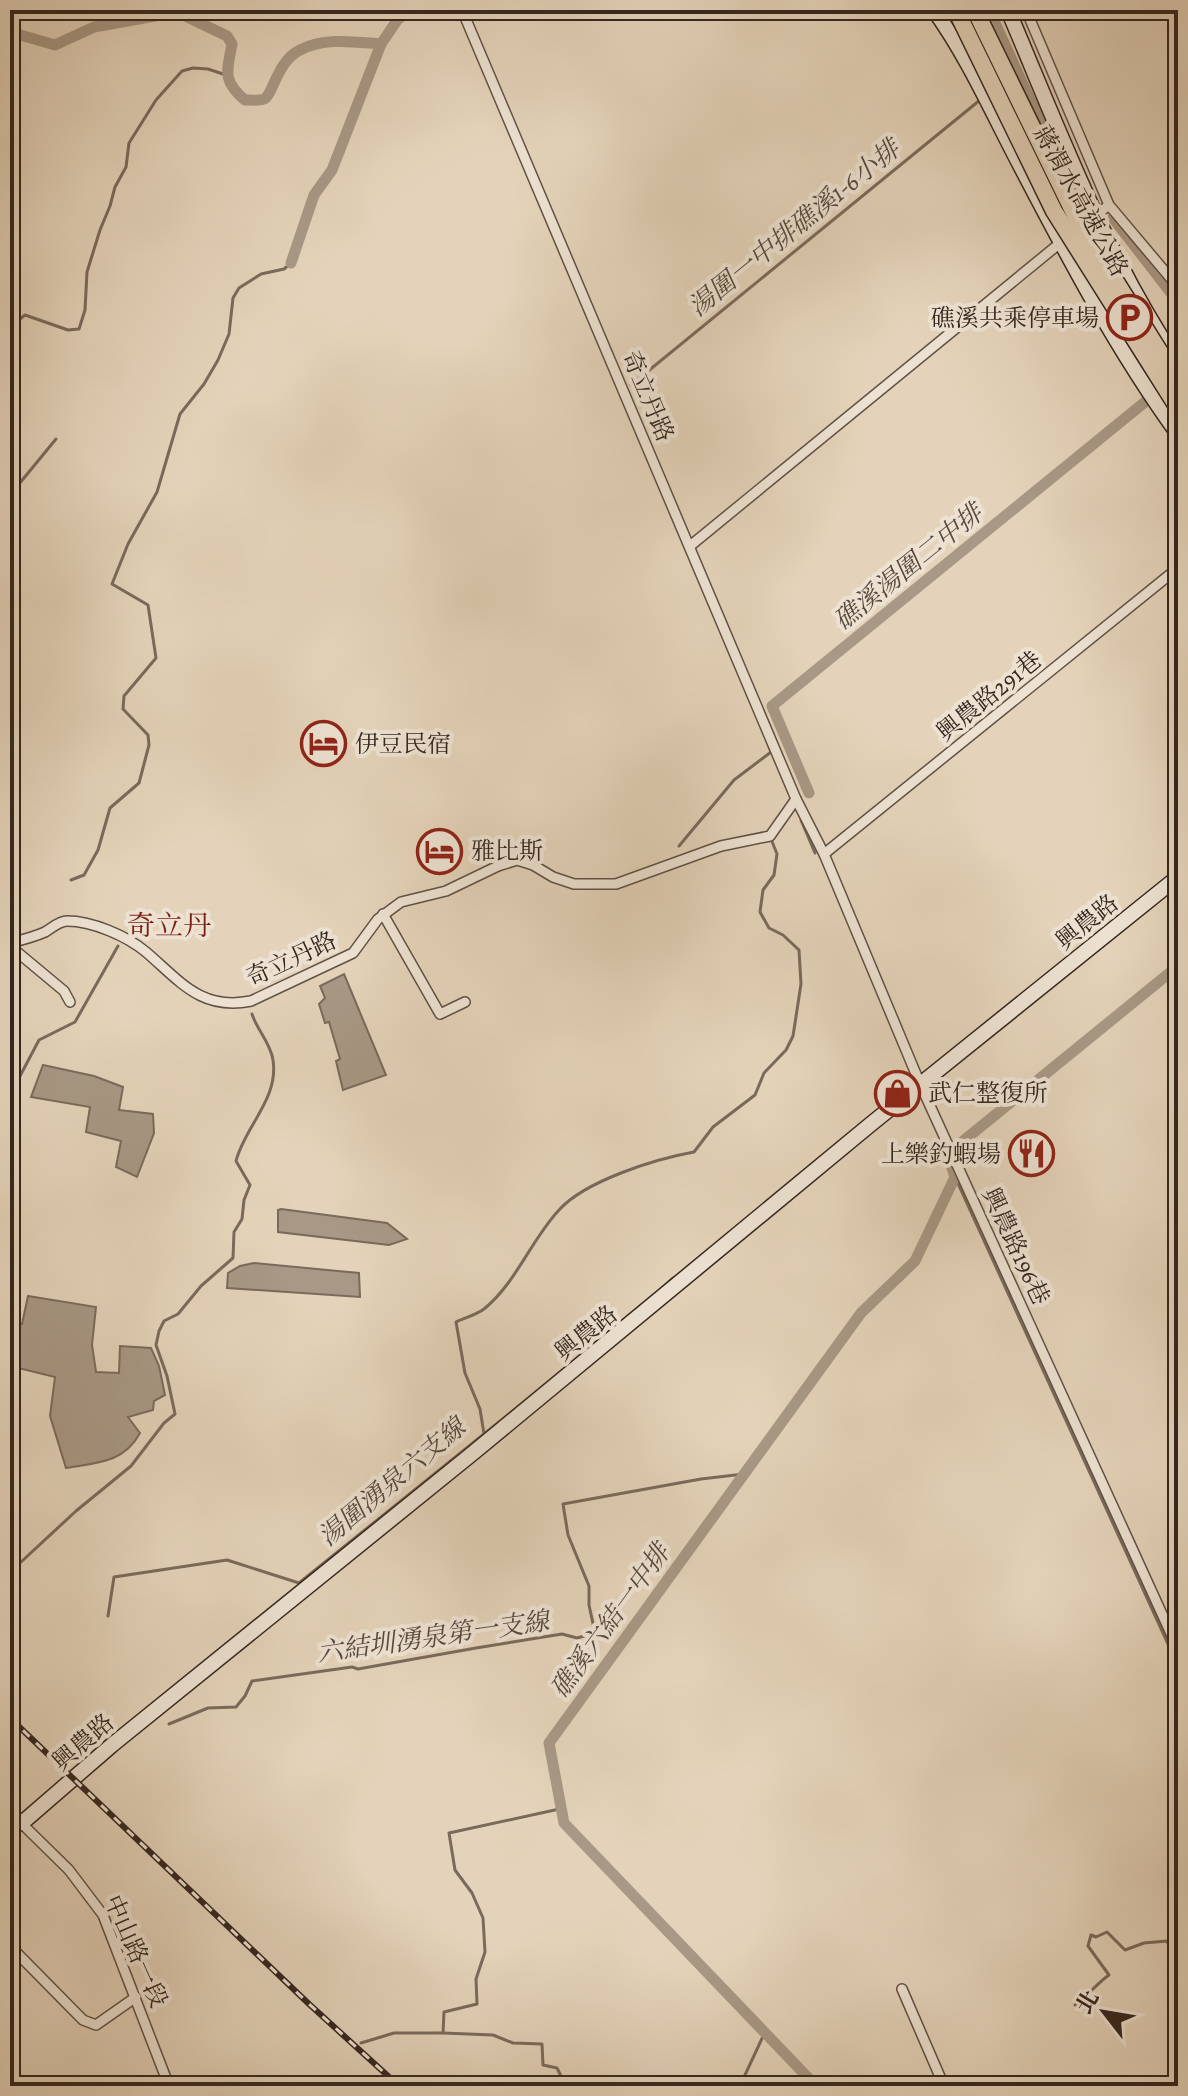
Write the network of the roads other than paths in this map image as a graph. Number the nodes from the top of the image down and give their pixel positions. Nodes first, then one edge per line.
1 (462, 10) edge
2 (934, 10) edge
3 (956, 10) edge
4 (975, 10) edge
5 (1008, 10) edge
6 (1026, 10) edge
7 (1103, 210) junction
8 (1060, 243) junction
9 (1178, 287) edge
10 (1178, 363) edge
11 (1178, 381) edge
12 (1178, 408) edge
13 (1178, 434) edge
14 (690, 546) junction
15 (1178, 568) edge
16 (796, 799) junction
17 (824, 854) junction
18 (1178, 877) edge
19 (383, 914) junction
20 (10, 945) edge
21 (70, 1002) dead end
22 (465, 1002) dead end
23 (921, 1086) junction
24 (1178, 1649) edge
25 (10, 1812) edge
26 (22, 1823) junction
27 (10, 1946) edge
28 (902, 1989) dead end
29 (136, 1997) junction
30 (169, 2086) edge
31 (944, 2086) edge

1 - 14 street, 奇立丹路
2 - 8 street
3 - 12 highway, 蔣渭水高速公路, bridge
4 - 11 highway, 蔣渭水高速公路, bridge
5 - 7 street
6 - 7 street
7 - 8 street
7 - 9 street
7 - 10 street
8 - 13 street
8 - 14 street
14 - 16 street, 奇立丹路
15 - 17 street, 興農路291巷
16 - 17 street, 奇立丹路
16 - 19 street, 奇立丹路
17 - 23 street, 奇立丹路
18 - 23 street, 興農路
19 - 20 street, 奇立丹路
19 - 22 street
20 - 21 street
23 - 24 street, 興農路196巷
23 - 26 street, 興農路
25 - 26 street, 中山路一段
26 - 29 street, 中山路一段
27 - 29 street
28 - 31 street
29 - 30 street, 中山路一段

